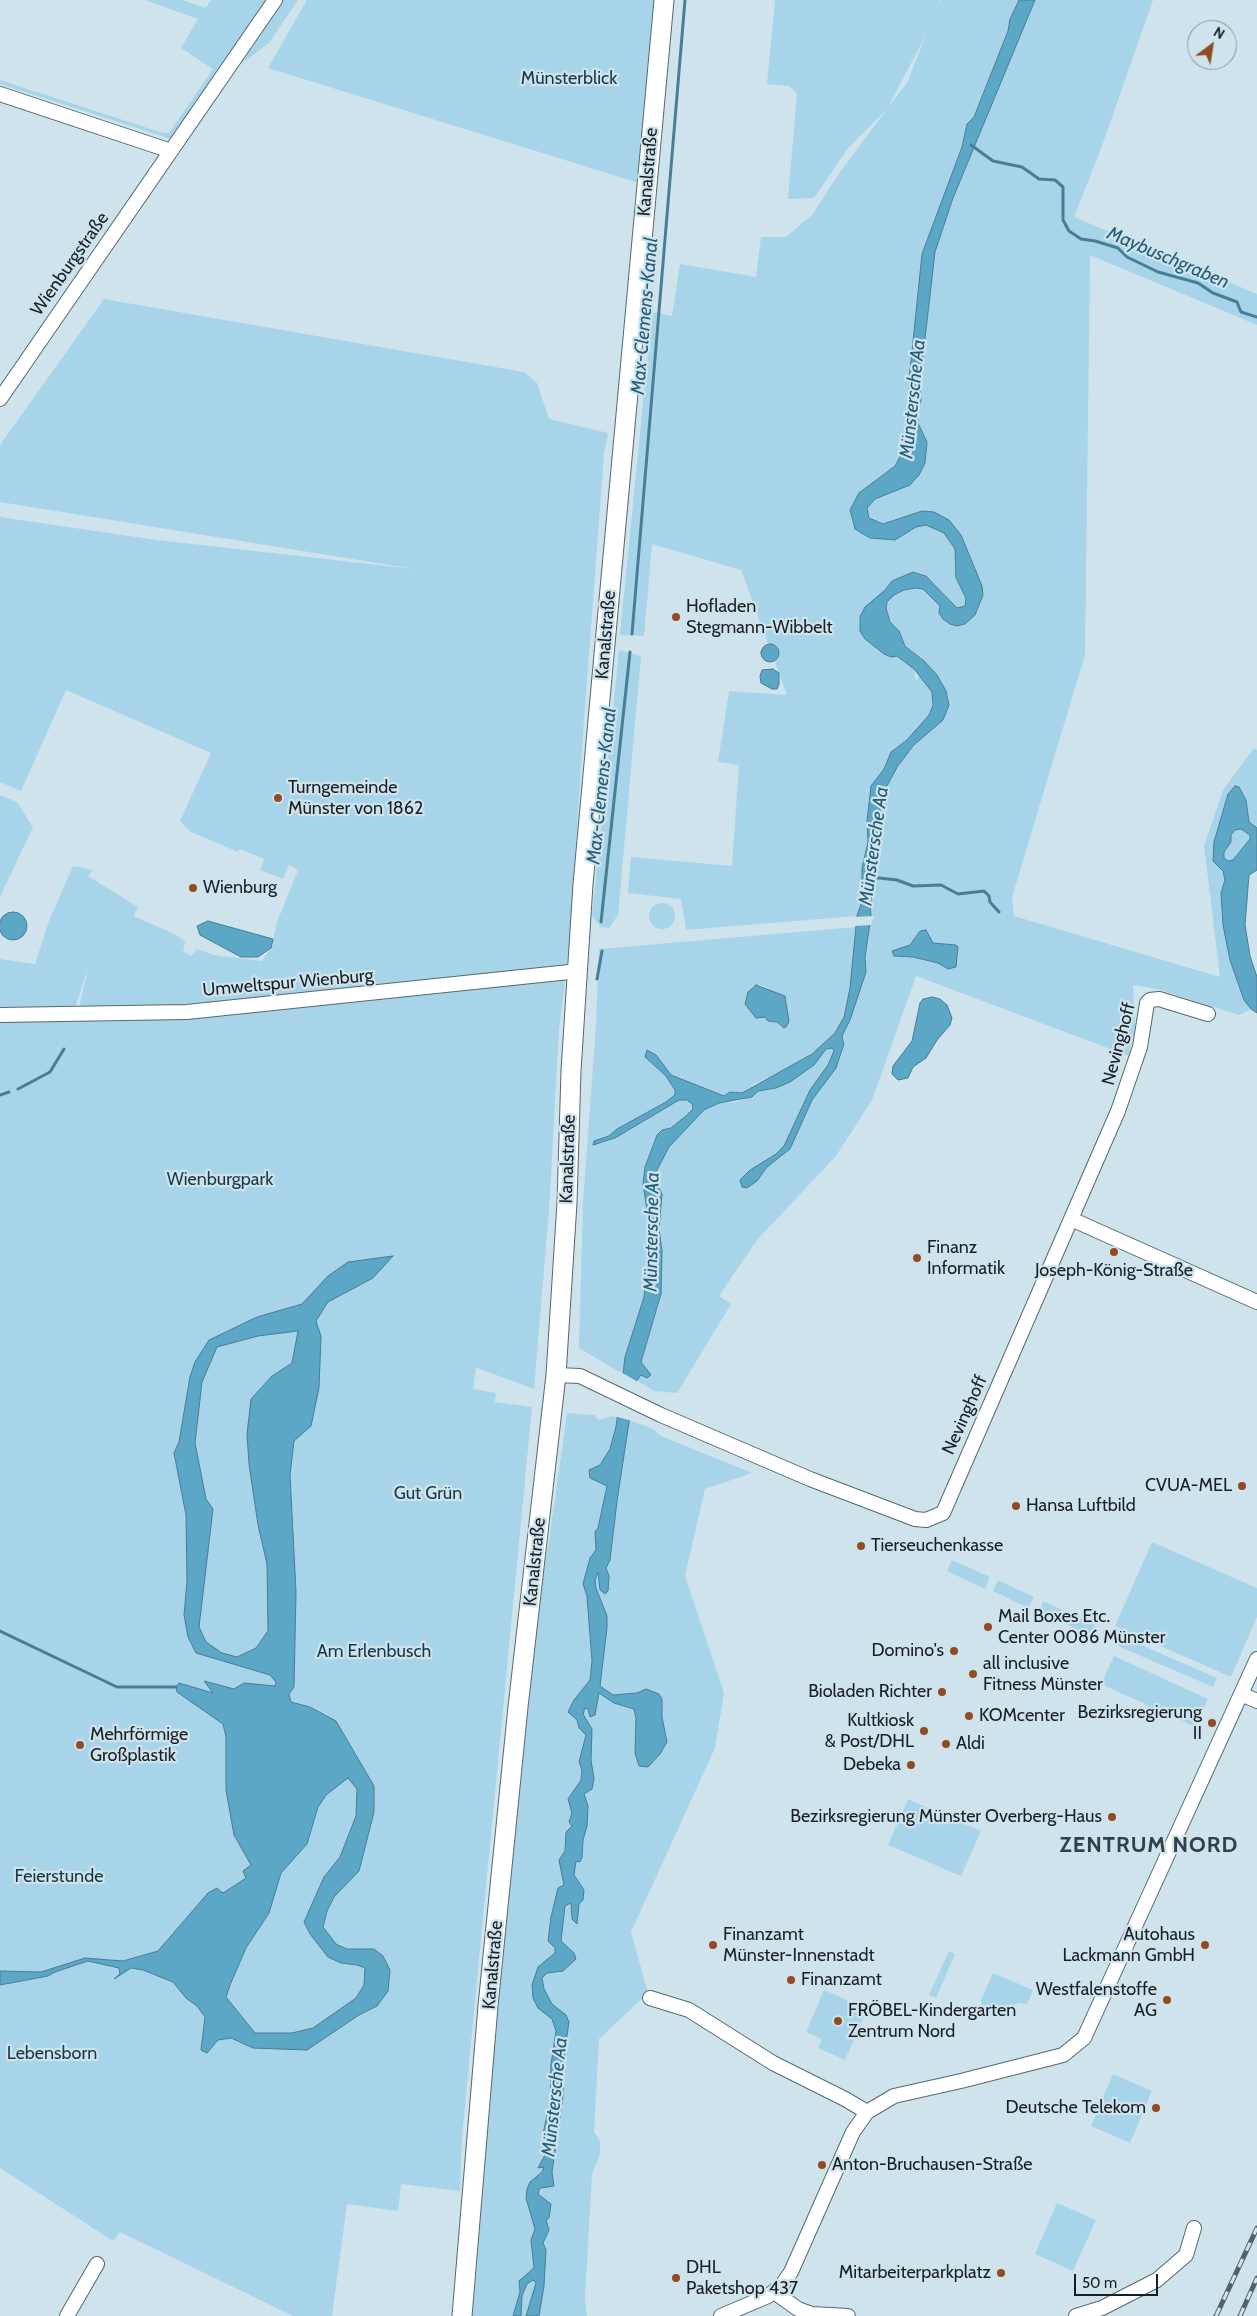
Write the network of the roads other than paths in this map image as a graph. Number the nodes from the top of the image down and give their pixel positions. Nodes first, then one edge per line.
1 (275, 0) edge
2 (664, 0) edge
3 (0, 94) edge
4 (171, 150) junction
5 (0, 399) edge
6 (578, 972) junction
7 (0, 1014) edge
8 (1208, 1014) dead end
9 (1071, 1220) junction
10 (1257, 1302) edge
11 (556, 1375) junction
12 (1257, 1659) edge
13 (1241, 1694) junction
14 (1257, 1701) edge
15 (650, 1998) dead end
16 (867, 2112) junction
17 (1194, 2228) dead end
18 (97, 2264) dead end
19 (774, 2292) junction
20 (67, 2316) edge
21 (462, 2316) edge
22 (721, 2316) edge
23 (848, 2316) edge
24 (1076, 2316) edge

1 - 4 street, Wienburgstraße
2 - 6 main road, Kanalstraße
3 - 4 street
4 - 5 street, Wienburgstraße
6 - 7 street, Umweltspur Wienburg
6 - 11 main road, Kanalstraße
8 - 9 street, Nevinghoff
9 - 10 street
9 - 11 street, Nevinghoff
11 - 21 main road, Kanalstraße
12 - 13 street
13 - 14 street
13 - 16 street
15 - 16 street
16 - 19 street
17 - 24 street
18 - 20 street
19 - 22 street
19 - 23 street

